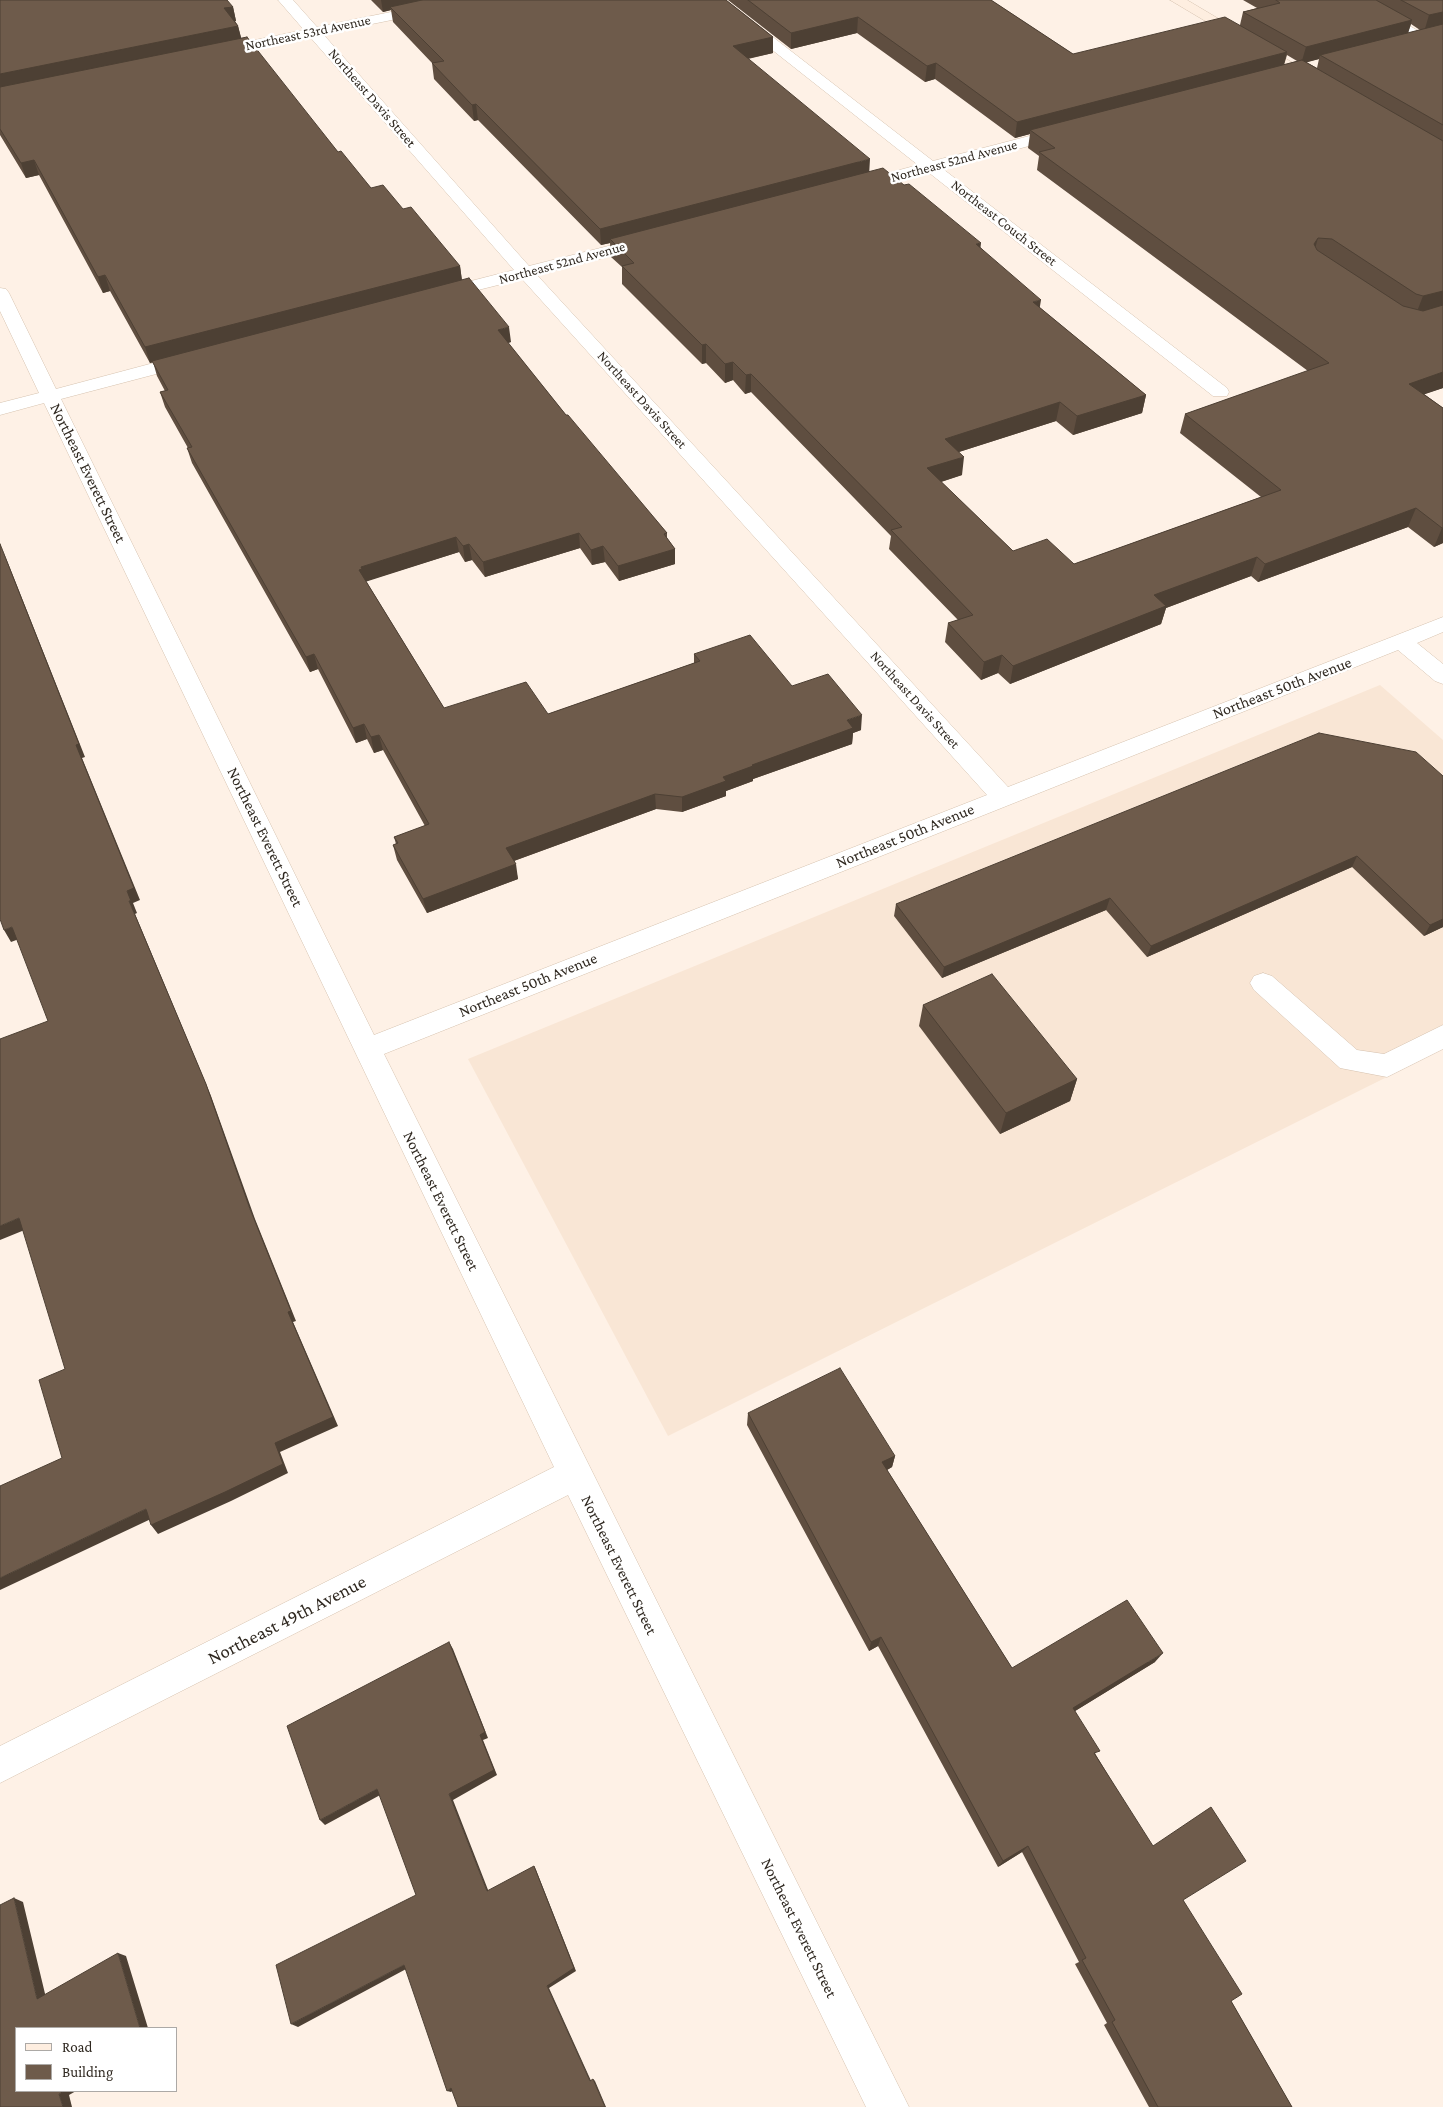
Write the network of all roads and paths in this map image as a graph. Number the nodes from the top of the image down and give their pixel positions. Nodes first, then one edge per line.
1 (285, 0) edge
2 (470, 0) edge
3 (716, 0) edge
4 (1177, 0) edge
5 (1352, 0) edge
6 (314, 32) junction
7 (1442, 33) edge
8 (1424, 38) junction
9 (1405, 43) edge
10 (203, 55) edge
11 (1306, 68) junction
12 (1279, 76) edge
13 (1332, 90) edge
14 (1080, 128) edge
15 (931, 167) junction
16 (836, 191) edge
17 (668, 236) edge
18 (526, 273) junction
19 (0, 293) edge
20 (418, 300) edge
21 (206, 355) edge
22 (1220, 392) dead end
23 (50, 395) junction
24 (0, 408) edge
25 (1443, 624) edge
26 (1401, 641) junction
27 (1443, 676) edge
28 (1003, 797) junction
29 (1263, 983) dead end
30 (1443, 1036) edge
31 (368, 1049) junction
32 (574, 1474) junction
33 (0, 1765) edge
34 (888, 2107) edge

1 - 6 street, Northeast Davis Street
2 - 6 street, Northeast 53rd Avenue
3 - 15 street, Northeast Couch Street
4 - 11 main road
5 - 8 street
6 - 10 street, Northeast 53rd Avenue
6 - 18 street, Northeast Davis Street
7 - 8 street
8 - 9 street
11 - 12 street
11 - 13 main road
14 - 15 street, Northeast 52nd Avenue
15 - 16 street, Northeast 52nd Avenue
15 - 22 street, Northeast Couch Street
17 - 18 street, Northeast 52nd Avenue
18 - 20 street, Northeast 52nd Avenue
18 - 28 street, Northeast Davis Street
19 - 23 street, Northeast Everett Street
21 - 23 street
23 - 24 street
23 - 31 street, Northeast Everett Street
25 - 26 street, Northeast 50th Avenue
26 - 27 street
26 - 28 street, Northeast 50th Avenue
28 - 31 street, Northeast 50th Avenue
29 - 30 street
31 - 32 street, Northeast Everett Street
32 - 33 street, Northeast 49th Avenue
32 - 34 street, Northeast Everett Street

